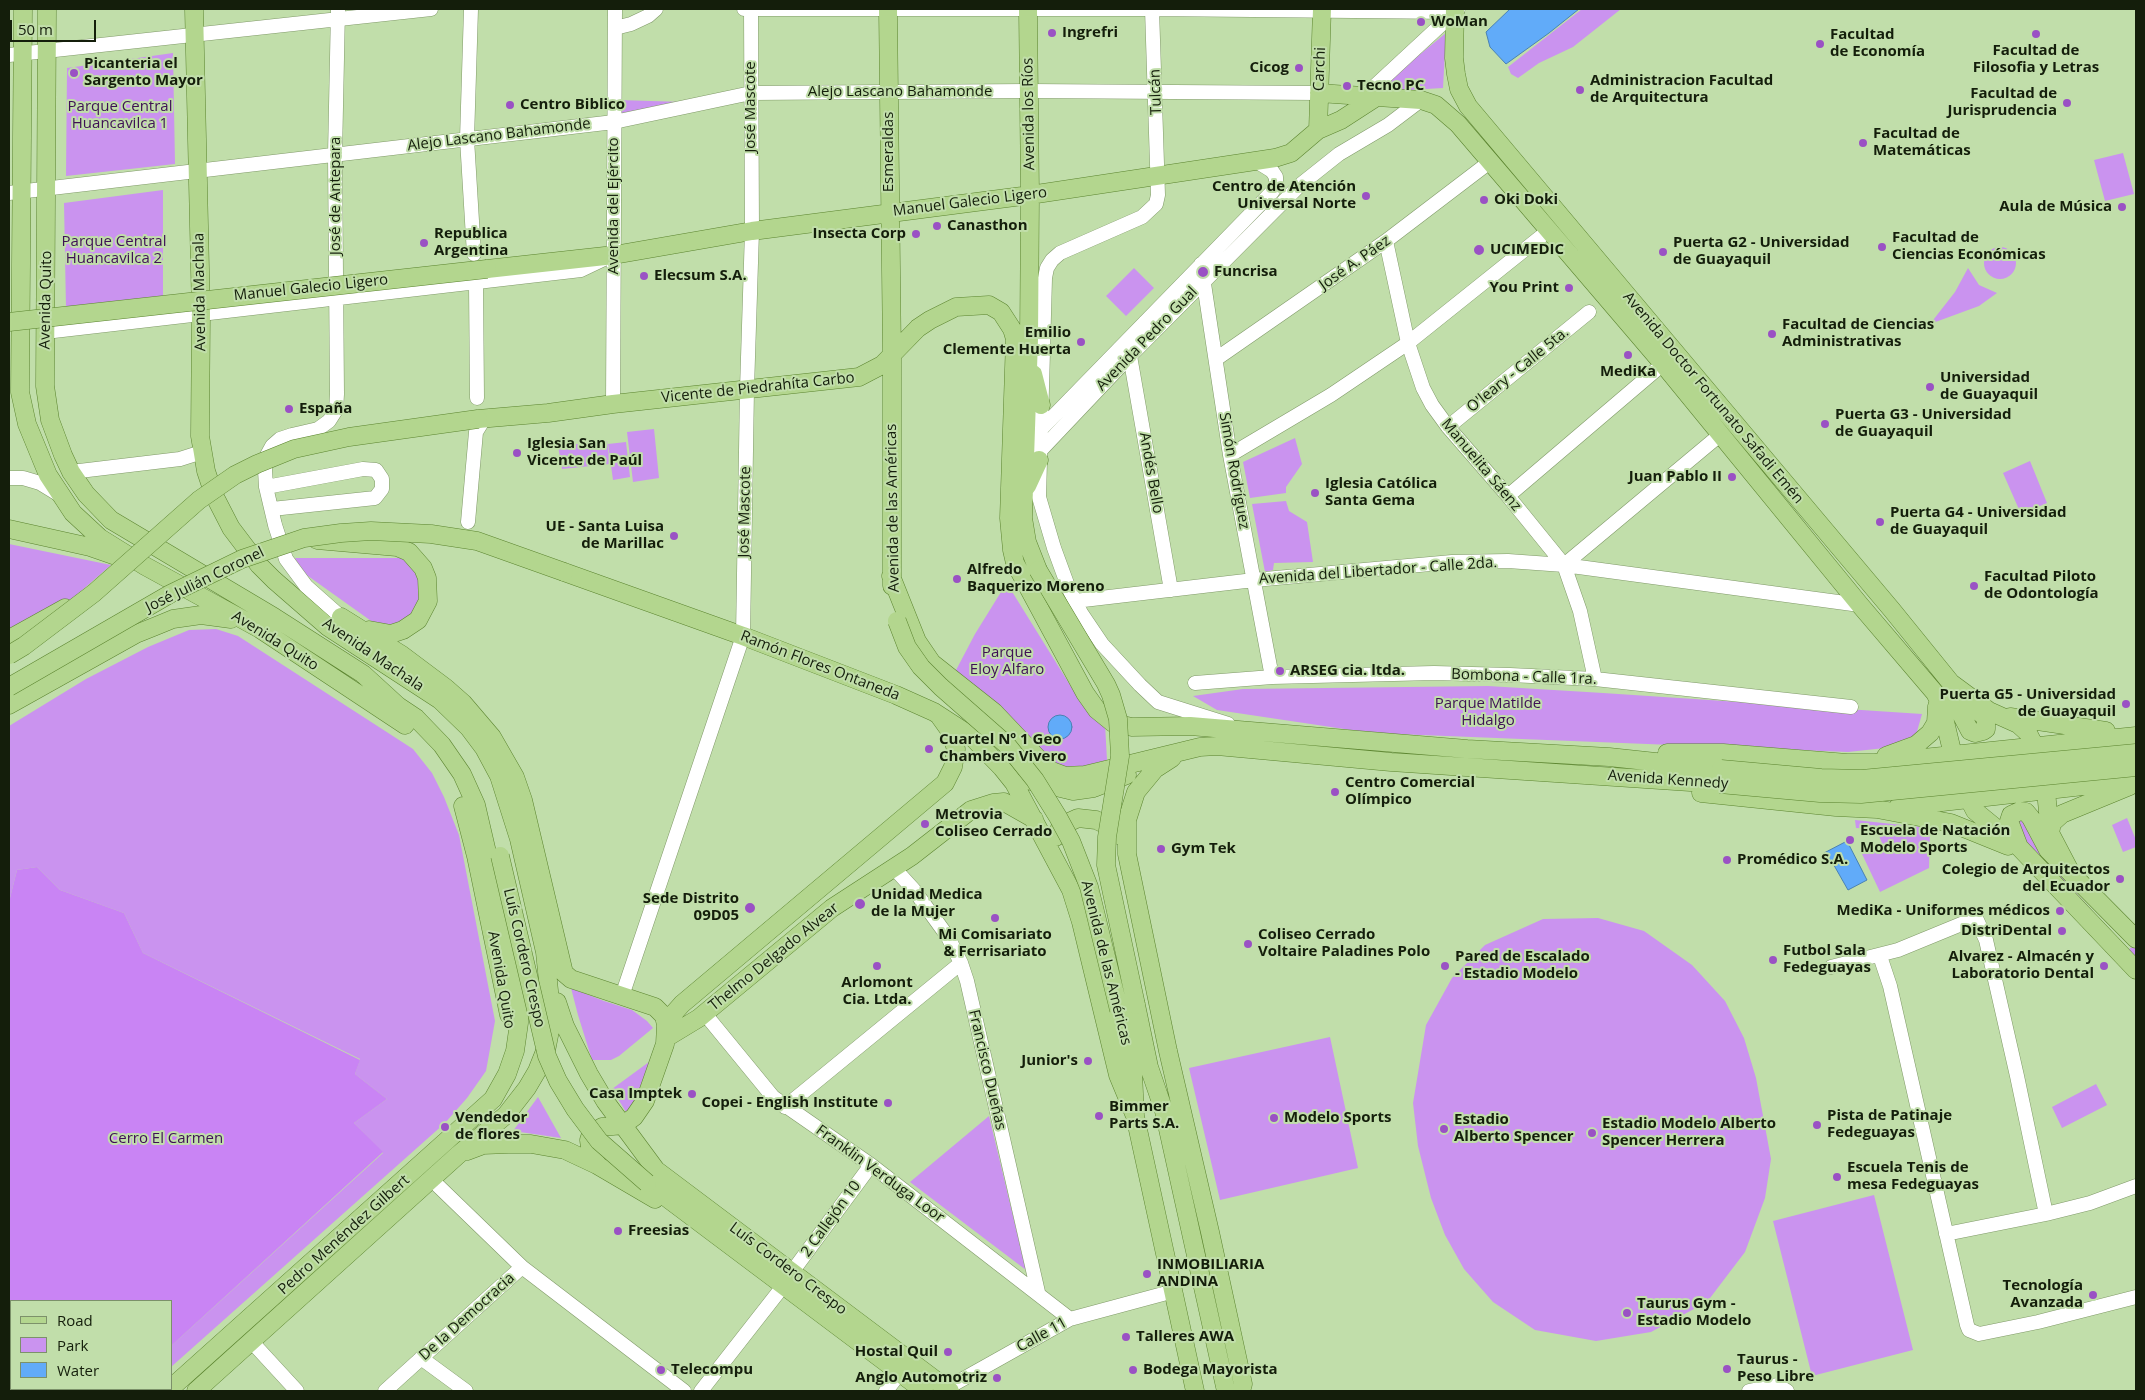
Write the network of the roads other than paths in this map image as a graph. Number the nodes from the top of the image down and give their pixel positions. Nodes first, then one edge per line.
1 (23, 9) edge
2 (47, 9) edge
3 (194, 9) edge
4 (431, 9) edge
5 (471, 9) edge
6 (615, 9) edge
7 (656, 9) edge
8 (742, 9) edge
9 (751, 9) edge
10 (888, 9) edge
11 (1028, 9) edge
12 (1152, 9) edge
13 (1322, 10) edge
14 (1456, 10) edge
15 (338, 14) edge
16 (614, 28) junction
17 (194, 34) junction
18 (47, 50) junction
19 (16, 54) edge
20 (1028, 91) junction
21 (1156, 92) junction
22 (751, 93) junction
23 (889, 93) junction
24 (1320, 93) junction
25 (1369, 98) junction
26 (1421, 100) junction
27 (614, 122) junction
28 (1318, 130) junction
29 (467, 139) junction
30 (335, 155) junction
31 (1256, 161) junction
32 (1491, 161) junction
33 (198, 171) junction
34 (1157, 176) junction
35 (47, 189) junction
36 (15, 192) edge
37 (1030, 196) junction
38 (890, 212) junction
39 (752, 231) junction
40 (1548, 231) junction
41 (1386, 241) junction
42 (474, 254) dead end
43 (614, 255) junction
44 (1201, 264) junction
45 (1204, 281) junction
46 (476, 283) junction
47 (337, 298) junction
48 (956, 307) junction
49 (1589, 312) dead end
50 (201, 313) junction
51 (9, 322) edge
52 (45, 332) junction
53 (14, 336) edge
54 (1408, 343) junction
55 (1029, 348) junction
56 (892, 356) junction
57 (1130, 356) junction
58 (1216, 359) junction
59 (1663, 364) junction
60 (747, 388) junction
61 (477, 398) dead end
62 (613, 404) junction
63 (1041, 405) junction
64 (481, 419) junction
65 (1448, 427) junction
66 (1040, 429) junction
67 (1721, 434) junction
68 (202, 452) junction
69 (1230, 455) junction
70 (1040, 456) junction
71 (71, 472) junction
72 (9, 478) edge
73 (297, 481) junction
74 (266, 487) junction
75 (1024, 493) junction
76 (58, 494) junction
77 (1508, 496) junction
78 (303, 505) junction
79 (272, 509) junction
80 (468, 522) dead end
81 (9, 529) edge
82 (304, 538) junction
83 (1564, 565) junction
84 (145, 566) junction
85 (564, 572) joint
86 (891, 576) junction
87 (1254, 580) junction
88 (1172, 590) junction
89 (94, 593) junction
90 (294, 595) junction
91 (1075, 601) junction
92 (1860, 605) junction
93 (341, 617) junction
94 (260, 630) junction
95 (743, 636) junction
96 (9, 639) edge
97 (9, 655) edge
98 (363, 674) junction
99 (1272, 677) junction
100 (1595, 679) junction
101 (1195, 683) dead end
102 (1952, 683) junction
103 (9, 687) edge
104 (1932, 690) junction
105 (9, 706) edge
106 (1851, 708) dead end
107 (934, 712) junction
108 (2000, 715) junction
109 (1250, 731) junction
110 (2136, 736) edge
111 (2092, 739) junction
112 (2035, 745) junction
113 (1200, 747) junction
114 (2136, 753) edge
115 (1181, 754) junction
116 (1952, 755) junction
117 (1609, 757) junction
118 (1899, 761) junction
119 (1847, 763) junction
120 (2136, 767) edge
121 (1002, 768) junction
122 (1608, 775) junction
123 (1721, 776) junction
124 (2136, 780) edge
125 (2096, 783) junction
126 (2136, 784) edge
127 (2046, 791) junction
128 (1968, 799) junction
129 (1902, 807) junction
130 (1877, 809) junction
131 (1034, 819) junction
132 (2050, 833) junction
133 (2021, 850) junction
134 (1127, 854) junction
135 (1058, 862) junction
136 (894, 868) junction
137 (2071, 873) junction
138 (2136, 939) edge
139 (545, 952) junction
140 (1880, 956) junction
141 (961, 963) junction
142 (1831, 967) dead end
143 (2136, 970) edge
144 (622, 996) junction
145 (704, 1014) junction
146 (666, 1030) junction
147 (1168, 1051) junction
148 (507, 1074) junction
149 (785, 1106) junction
150 (1164, 1111) junction
151 (1135, 1116) junction
152 (622, 1125) junction
153 (458, 1155) junction
154 (597, 1165) junction
155 (871, 1165) junction
156 (431, 1179) junction
157 (2136, 1186) edge
158 (2046, 1214) junction
159 (711, 1232) junction
160 (1946, 1234) junction
161 (522, 1267) junction
162 (788, 1279) junction
163 (1038, 1292) junction
164 (1174, 1292) junction
165 (1224, 1295) junction
166 (2136, 1297) edge
167 (1206, 1300) junction
168 (1070, 1319) junction
169 (251, 1341) junction
170 (421, 1358) junction
171 (900, 1373) junction
172 (180, 1388) edge
173 (1784, 1389) edge
174 (948, 1390) edge
175 (297, 1391) edge
176 (385, 1391) edge
177 (466, 1391) edge
178 (684, 1391) edge
179 (702, 1391) edge
180 (886, 1391) edge
181 (924, 1391) edge
182 (1195, 1391) edge
183 (1226, 1391) edge
184 (1242, 1391) edge
185 (1749, 1391) edge

1 - 19 main road, Avenida Quito
2 - 18 main road, Avenida Quito
3 - 17 main road, Avenida Machala
4 - 15 street
5 - 29 street
6 - 16 street, Avenida del Ejército
7 - 16 street
8 - 9 street
9 - 10 street
9 - 22 street, José Mascote
10 - 11 street
10 - 23 main road, Esmeraldas
11 - 12 street
11 - 20 main road, Avenida los Ríos
12 - 13 street
12 - 21 street, Tulcán
13 - 14 street
13 - 24 main road, Carchi
14 - 25 street
14 - 102 main road, Avenida Doctor Fortunato Safadi Emén
15 - 17 street
15 - 30 street, José de Antepara
16 - 27 street, Avenida del Ejército
17 - 18 street
17 - 33 main road, Avenida Machala
18 - 19 street
18 - 35 main road, Avenida Quito
19 - 36 main road, Avenida Quito
20 - 21 street, Alejo Lascano Bahamonde
20 - 23 street, Alejo Lascano Bahamonde
20 - 37 main road, Avenida los Ríos
21 - 24 street, Alejo Lascano Bahamonde
21 - 34 street, Tulcán
22 - 23 street, Alejo Lascano Bahamonde
22 - 27 street, Alejo Lascano Bahamonde
22 - 39 street, José Mascote
23 - 38 main road, Esmeraldas
24 - 25 main road, Avenida Doctor Fortunato Safadi Emén
24 - 28 main road, Carchi
25 - 26 main road, Avenida Doctor Fortunato Safadi Emén
25 - 28 main road, Manuel Galecio Ligero
26 - 32 main road, Avenida Doctor Fortunato Safadi Emén
26 - 45 street, Avenida Pedro Gual
27 - 29 street, Alejo Lascano Bahamonde
27 - 43 street, Avenida del Ejército
28 - 31 main road, Manuel Galecio Ligero
29 - 30 street, Alejo Lascano Bahamonde
29 - 42 street
30 - 33 street, Alejo Lascano Bahamonde
30 - 47 street, José de Antepara
31 - 34 main road, Manuel Galecio Ligero
31 - 44 street, Avenida Pedro Gual
32 - 40 main road, Avenida Doctor Fortunato Safadi Emén
32 - 41 street, José A. Páez
33 - 35 street, Alejo Lascano Bahamonde
33 - 50 main road, Avenida Machala
34 - 37 main road, Manuel Galecio Ligero
34 - 63 street, Tulcán
35 - 36 street, Alejo Lascano Bahamonde
35 - 52 main road, Avenida Quito
36 - 53 main road, Avenida Quito
37 - 38 main road, Manuel Galecio Ligero
37 - 55 main road, Avenida los Ríos
38 - 39 main road, Manuel Galecio Ligero
38 - 56 main road, Esmeraldas
39 - 43 main road, Manuel Galecio Ligero
39 - 60 street, José Mascote
40 - 54 street
40 - 59 main road, Avenida Doctor Fortunato Safadi Emén
41 - 54 street, Manuelita Sáenz
41 - 58 street, José A. Páez
43 - 46 street, Manuel Galecio Ligero
43 - 51 main road, Manuel Galecio Ligero, bridge
43 - 62 street, Avenida del Ejército
44 - 45 street, Simón Rodríguez
44 - 66 street, Avenida Pedro Gual
45 - 57 street, Avenida Pedro Gual
45 - 58 street, Simón Rodríguez
46 - 47 street, Manuel Galecio Ligero
46 - 61 street
47 - 50 street, Manuel Galecio Ligero
47 - 74 street, José de Antepara
48 - 55 main road
48 - 56 main road, Vicente de Piedrahíta Carbo
48 - 109 main road, Vicente de Piedrahíta Carbo
49 - 65 street, O'leary - Calle 5ta.
50 - 52 street, Manuel Galecio Ligero
50 - 68 main road, Avenida Machala
52 - 71 main road, Avenida Quito
53 - 76 main road, Avenida Quito
54 - 65 street, Manuelita Sáenz
54 - 69 street
55 - 63 main road
55 - 75 main road, Avenida de las Américas
56 - 60 main road, Vicente de Piedrahíta Carbo
56 - 86 main road, Avenida de las Américas
57 - 70 street, Avenida Pedro Gual
57 - 88 street, Andés Bello
58 - 69 street, Simón Rodríguez
59 - 67 main road, Avenida Doctor Fortunato Safadi Emén
59 - 77 street
60 - 62 main road, Vicente de Piedrahíta Carbo
60 - 95 street, José Mascote
62 - 64 main road, Vicente de Piedrahíta Carbo
63 - 66 street, Tulcán
64 - 80 street
64 - 89 main road, bridge
65 - 77 street, Manuelita Sáenz
66 - 70 street, Tulcán
67 - 83 street
67 - 92 main road, Avenida Doctor Fortunato Safadi Emén
68 - 71 street
68 - 90 main road, Avenida Machala
69 - 87 street, Simón Rodríguez
70 - 75 main road
70 - 91 street, Tulcán
71 - 98 main road, Avenida Quito
72 - 76 street
73 - 74 street
73 - 78 street
73 - 78 street
74 - 79 street, José de Antepara
75 - 150 main road, Avenida de las Américas, bridge
76 - 84 main road, Avenida Quito
77 - 83 street, Manuelita Sáenz
78 - 79 street
79 - 93 street, José de Antepara
81 - 84 main road
82 - 85 main road, José Julián Coronel, bridge
82 - 93 main road, bridge
82 - 103 main road, José Julián Coronel, bridge
83 - 87 street, Avenida del Libertador - Calle 2da.
83 - 92 street, Avenida del Libertador - Calle 2da.
83 - 100 street, Manuelita Sáenz
84 - 94 main road, Avenida Quito
85 - 95 main road, Ramón Flores Ontaneda
86 - 113 main road
86 - 151 main road, Avenida de las Américas, bridge
87 - 88 street, Avenida del Libertador - Calle 2da.
87 - 99 street, Simón Rodríguez
88 - 91 street, Avenida del Libertador - Calle 2da.
89 - 96 main road, bridge
89 - 97 main road, bridge
90 - 93 main road
90 - 139 main road, Avenida Machala
91 - 109 street, Tulcán
92 - 104 main road, Avenida Doctor Fortunato Safadi Emén
93 - 144 main road, Avenida Machala
94 - 105 main road
94 - 148 main road, Avenida Quito
95 - 107 main road, Ramón Flores Ontaneda
95 - 144 street, José Mascote
98 - 148 main road, Avenida Quito
98 - 159 main road, Luís Cordero Crespo, bridge
99 - 100 street, Bombona - Calle 1ra.
99 - 101 street, Bombona - Calle 1ra.
100 - 106 street, Bombona - Calle 1ra.
102 - 104 main road
102 - 108 main road, Avenida Doctor Fortunato Safadi Emén
104 - 116 main road, Avenida Doctor Fortunato Safadi Emén
104 - 119 main road
107 - 121 main road, Ramón Flores Ontaneda
107 - 146 main road, Thelmo Delgado Alvear
108 - 110 main road
108 - 112 main road, Avenida Doctor Fortunato Safadi Emén
109 - 117 main road, Avenida Kennedy
110 - 111 main road
111 - 112 main road
111 - 125 main road
112 - 116 main road
112 - 127 main road
113 - 115 main road
113 - 122 main road, Avenida Kennedy
114 - 123 main road, Avenida Kennedy, bridge
115 - 121 main road
115 - 134 main road
116 - 118 main road
116 - 128 main road, Avenida Doctor Fortunato Safadi Emén
117 - 119 main road
117 - 123 main road, Avenida Kennedy
118 - 119 main road
118 - 129 main road
120 - 123 main road, Avenida Kennedy, bridge
121 - 131 main road, Ramón Flores Ontaneda
122 - 123 main road, Avenida Kennedy
122 - 130 main road
124 - 125 main road
125 - 127 main road
126 - 132 main road
127 - 128 main road
127 - 132 main road
128 - 129 main road
128 - 133 main road, Avenida Doctor Fortunato Safadi Emén
129 - 130 main road
130 - 133 main road
131 - 135 main road
131 - 136 main road, Thelmo Delgado Alvear
132 - 137 main road
133 - 137 main road
133 - 143 main road, Avenida Doctor Fortunato Safadi Emén
134 - 135 main road
134 - 147 main road
135 - 151 main road
136 - 141 street, Francisco Dueñas
136 - 145 main road, Thelmo Delgado Alvear
137 - 138 main road
139 - 152 main road, Luís Cordero Crespo
139 - 153 main road, Avenida Machala
140 - 142 street
140 - 158 street
140 - 160 street
141 - 149 street
141 - 163 street, Francisco Dueñas
144 - 146 main road, Avenida Machala
145 - 146 main road, Thelmo Delgado Alvear
145 - 149 street, Franklin Verduga Loor
146 - 152 main road
147 - 150 main road
147 - 165 main road
148 - 172 main road, Pedro Menéndez Gilbert
149 - 155 street, Franklin Verduga Loor
150 - 167 main road, Avenida de las Américas
151 - 164 main road, Avenida de las Américas
152 - 154 main road
152 - 162 main road, Luís Cordero Crespo
153 - 154 main road
153 - 156 main road, Pedro Menéndez Gilbert
154 - 159 main road
155 - 162 street, 2 Callejón 10
155 - 163 street, Franklin Verduga Loor
156 - 161 street, De la Democracia
156 - 169 main road, Pedro Menéndez Gilbert
157 - 158 street
158 - 160 street
159 - 162 main road
160 - 166 street
161 - 170 street, De la Democracia
161 - 178 street
162 - 171 main road
162 - 174 main road, Luís Cordero Crespo
162 - 179 street
163 - 168 street, Franklin Verduga Loor
164 - 168 street, Calle 11
164 - 182 main road, Avenida de las Américas
165 - 167 main road
165 - 184 main road
167 - 183 main road, Avenida de las Américas
168 - 174 street, Calle 11
169 - 172 main road, Pedro Menéndez Gilbert
169 - 175 street
170 - 176 street, De la Democracia
170 - 177 street
171 - 180 street
171 - 181 main road
173 - 185 street

